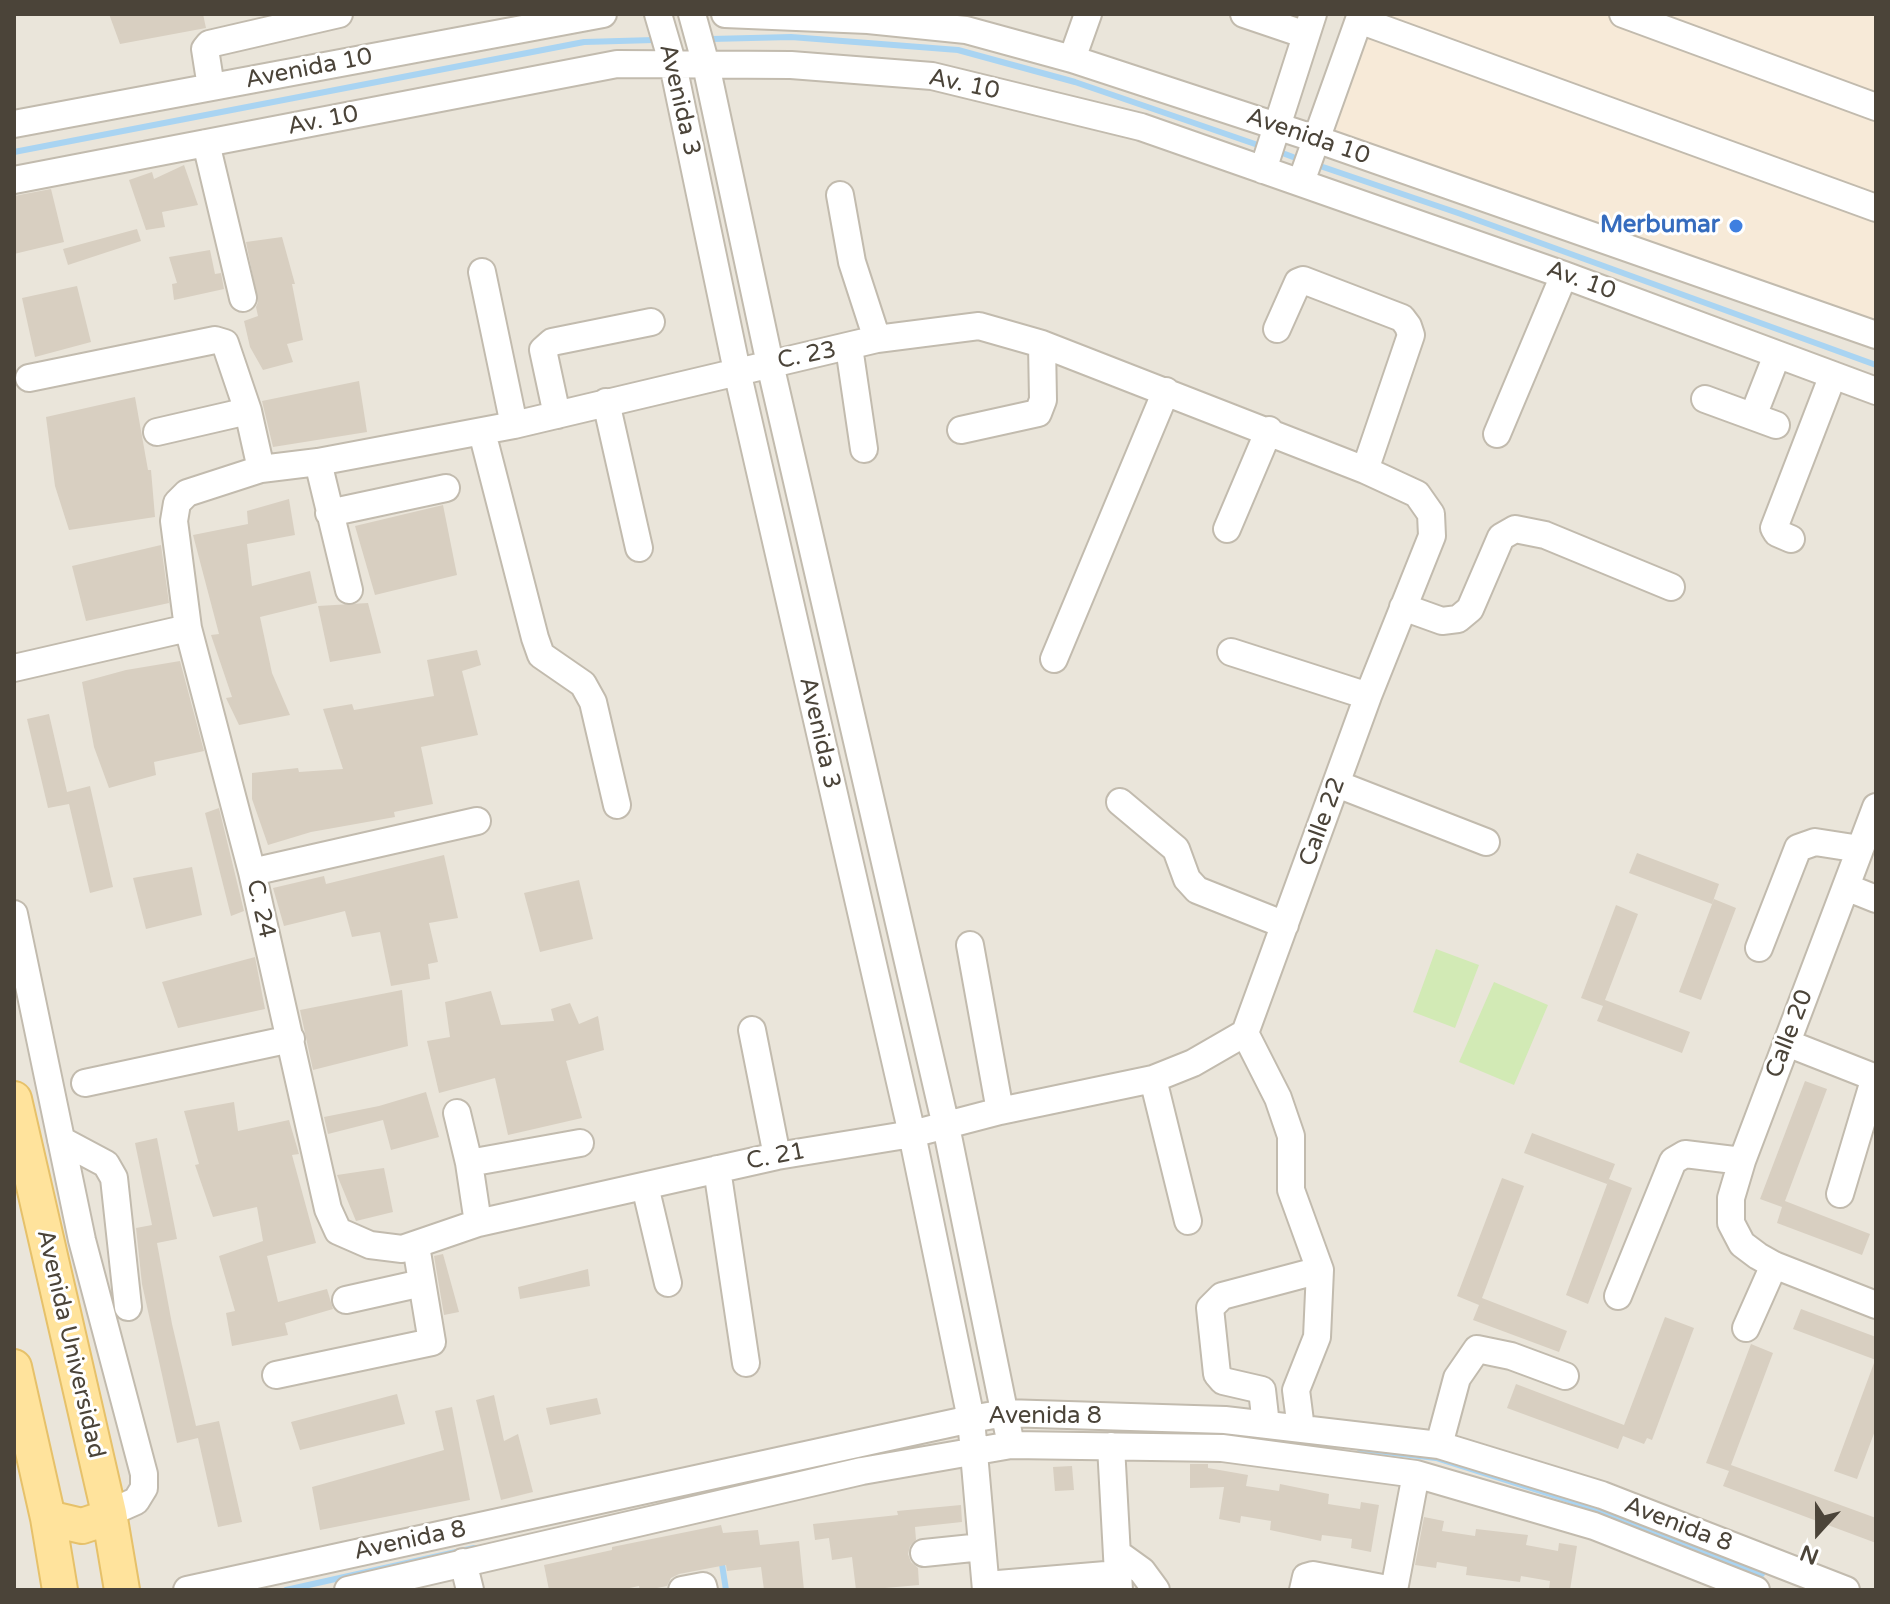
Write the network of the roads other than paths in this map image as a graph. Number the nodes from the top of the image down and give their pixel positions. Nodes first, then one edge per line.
1 (339, 14) edge
2 (603, 14) edge
3 (658, 14) edge
4 (692, 14) edge
5 (725, 14) edge
6 (1088, 14) edge
7 (1244, 14) edge
8 (1623, 14) edge
9 (1360, 17) edge
10 (1310, 24) edge
11 (1072, 59) junction
12 (673, 65) junction
13 (706, 65) junction
14 (211, 87) junction
15 (1876, 107) edge
16 (14, 124) edge
17 (1276, 126) junction
18 (1316, 139) junction
19 (206, 143) junction
20 (1263, 170) junction
21 (14, 180) edge
22 (1301, 182) junction
23 (840, 195) dead end
24 (1876, 208) edge
25 (482, 272) dead end
26 (1564, 275) junction
27 (243, 298) dead end
28 (651, 322) dead end
29 (1277, 329) dead end
30 (1876, 335) edge
31 (877, 339) junction
32 (1042, 344) junction
33 (849, 347) junction
34 (1777, 355) junction
35 (770, 364) junction
36 (737, 371) junction
37 (1833, 375) junction
38 (29, 378) dead end
39 (1166, 391) junction
40 (1876, 391) edge
41 (1705, 399) dead end
42 (606, 402) junction
43 (248, 411) junction
44 (557, 415) junction
45 (514, 425) junction
46 (961, 430) dead end
47 (1269, 430) junction
48 (157, 432) dead end
49 (482, 432) junction
50 (1497, 434) dead end
51 (864, 449) dead end
52 (318, 462) junction
53 (261, 469) junction
54 (1365, 470) junction
55 (446, 488) dead end
56 (329, 513) junction
57 (1431, 514) joint
58 (174, 521) joint
59 (1227, 529) dead end
60 (1791, 539) dead end
61 (639, 548) dead end
62 (1671, 587) dead end
63 (349, 590) dead end
64 (1403, 607) junction
65 (188, 628) junction
66 (1231, 652) dead end
67 (1054, 659) dead end
68 (14, 668) edge
69 (1368, 696) junction
70 (1337, 784) junction
71 (1120, 802) dead end
72 (617, 805) dead end
73 (1876, 807) edge
74 (477, 821) dead end
75 (1486, 842) dead end
76 (1860, 849) junction
77 (252, 872) junction
78 (1846, 887) junction
79 (1876, 899) edge
80 (14, 914) edge
81 (1285, 925) junction
82 (970, 945) dead end
83 (1759, 948) dead end
84 (752, 1030) dead end
85 (1245, 1033) junction
86 (291, 1039) junction
87 (1787, 1043) junction
88 (1875, 1077) edge
89 (1153, 1079) junction
90 (85, 1083) dead end
91 (14, 1099) edge
92 (1000, 1111) junction
93 (457, 1113) dead end
94 (946, 1126) junction
95 (912, 1134) junction
96 (61, 1140) junction
97 (580, 1143) dead end
98 (777, 1156) junction
99 (1742, 1161) junction
100 (469, 1163) junction
101 (717, 1169) junction
102 (645, 1186) junction
103 (1840, 1194) dead end
104 (1188, 1221) dead end
105 (478, 1223) junction
106 (409, 1248) junction
107 (1766, 1260) junction
108 (1320, 1270) junction
109 (422, 1283) junction
110 (668, 1283) dead end
111 (1618, 1296) dead end
112 (346, 1300) dead end
113 (1876, 1305) edge
114 (128, 1307) dead end
115 (1746, 1328) dead end
116 (746, 1363) dead end
117 (14, 1367) edge
118 (276, 1375) dead end
119 (1565, 1376) dead end
120 (1264, 1396) junction
121 (1297, 1397) junction
122 (1005, 1413) junction
123 (971, 1419) junction
124 (1266, 1425) junction
125 (1301, 1429) junction
126 (1011, 1445) junction
127 (1439, 1445) junction
128 (1111, 1446) junction
129 (973, 1453) junction
130 (1416, 1474) junction
131 (109, 1513) junction
132 (48, 1518) junction
133 (982, 1547) junction
134 (924, 1553) dead end
135 (463, 1562) junction
136 (1118, 1572) edge
137 (986, 1588) edge
138 (60, 1590) edge
139 (122, 1590) edge
140 (187, 1590) edge
141 (348, 1590) edge
142 (470, 1590) edge
143 (682, 1590) edge
144 (704, 1590) edge
145 (1156, 1590) edge
146 (1303, 1590) edge
147 (1393, 1590) edge
148 (1756, 1590) edge
149 (1846, 1590) edge

1 - 14 street
2 - 14 street, Avenida 10
3 - 12 street, Avenida 3
4 - 13 street, Avenida 3
5 - 11 street, Avenida 10
6 - 11 street
7 - 10 street
8 - 15 street
9 - 18 street
9 - 24 street
10 - 17 street
11 - 17 street, Avenida 10
12 - 13 street, Av. 10
12 - 19 street, Av. 10
12 - 36 street, Avenida 3
13 - 20 street, Av. 10
13 - 35 street, Avenida 3
14 - 16 street, Avenida 10
17 - 18 street, Avenida 10
17 - 20 street
18 - 22 street
18 - 30 street, Avenida 10
19 - 21 street, Av. 10
19 - 27 street
20 - 22 street, Av. 10
22 - 26 street, Av. 10
23 - 31 street
25 - 45 street
26 - 34 street, Av. 10
26 - 50 street
28 - 44 street
29 - 54 street
31 - 32 street, C. 23
31 - 33 street, C. 23
32 - 39 street, C. 23
32 - 46 street
33 - 35 street, C. 23
33 - 51 street
34 - 37 street, Av. 10
34 - 41 street
35 - 36 street, C. 23
35 - 94 street, Avenida 3
36 - 42 street, C. 23
36 - 95 street, Avenida 3
37 - 40 street, Av. 10
37 - 60 street
38 - 43 street
39 - 47 street, C. 23
39 - 67 street
42 - 44 street, C. 23
42 - 61 street
43 - 48 street
43 - 53 street
44 - 45 street, C. 23
45 - 49 street, C. 23
47 - 54 street, C. 23
47 - 59 street
49 - 52 street, C. 23
49 - 72 street
52 - 53 street, C. 23
52 - 56 street
53 - 58 street, C. 23
54 - 57 street, C. 23
55 - 56 street
56 - 63 street
57 - 64 street, Calle 22
58 - 65 street, C. 24
62 - 64 street
64 - 69 street, Calle 22
65 - 68 street
65 - 77 street, C. 24
66 - 69 street
69 - 70 street, Calle 22
70 - 75 street
70 - 81 street, Calle 22
71 - 81 street
73 - 76 street, Calle 20
74 - 77 street
76 - 78 street, Calle 20
76 - 83 street
77 - 86 street, C. 24
78 - 79 street
78 - 87 street, Calle 20
80 - 96 street
81 - 85 street, Calle 22
82 - 92 street
84 - 98 street
85 - 89 street
85 - 108 street
86 - 90 street
86 - 106 street, C. 24
87 - 88 street
87 - 99 street, Calle 20
88 - 103 street
89 - 92 street, C. 21
89 - 104 street
91 - 131 main road, Avenida Universidad
92 - 94 street, C. 21
93 - 100 street
94 - 95 street, C. 21
94 - 122 street, Avenida 3
95 - 98 street, C. 21
95 - 123 street, Avenida 3
96 - 114 street
96 - 131 street
97 - 100 street
98 - 101 street, C. 21
99 - 107 street, Calle 20
99 - 111 street
100 - 105 street
101 - 102 street, C. 21
101 - 116 street
102 - 105 street, C. 21
102 - 110 street
105 - 106 street, C. 21
106 - 109 street
107 - 113 street
107 - 115 street
108 - 120 street
108 - 121 street
109 - 112 street
109 - 118 street
117 - 132 main road
119 - 127 street
120 - 121 street
120 - 124 street
121 - 125 street
122 - 123 street, Avenida 8
122 - 124 street, Avenida 8
122 - 126 street, Avenida 3
123 - 129 street, Avenida 3
123 - 140 street, Avenida 8
124 - 125 street, Avenida 8
125 - 127 street, Avenida 8
126 - 128 street, Avenida 8
126 - 129 street, Avenida 8
127 - 149 street, Avenida 8
128 - 130 street, Avenida 8
128 - 136 street
129 - 133 street, Avenida 3
129 - 135 street, Avenida 8
130 - 147 street
130 - 148 street, Avenida 8
131 - 132 main road
131 - 139 main road, Avenida Universidad
132 - 138 main road
133 - 134 street
133 - 137 street, Avenida 3
135 - 141 street, Avenida 8
135 - 142 street
136 - 137 street
136 - 145 street
143 - 144 street
146 - 147 street

